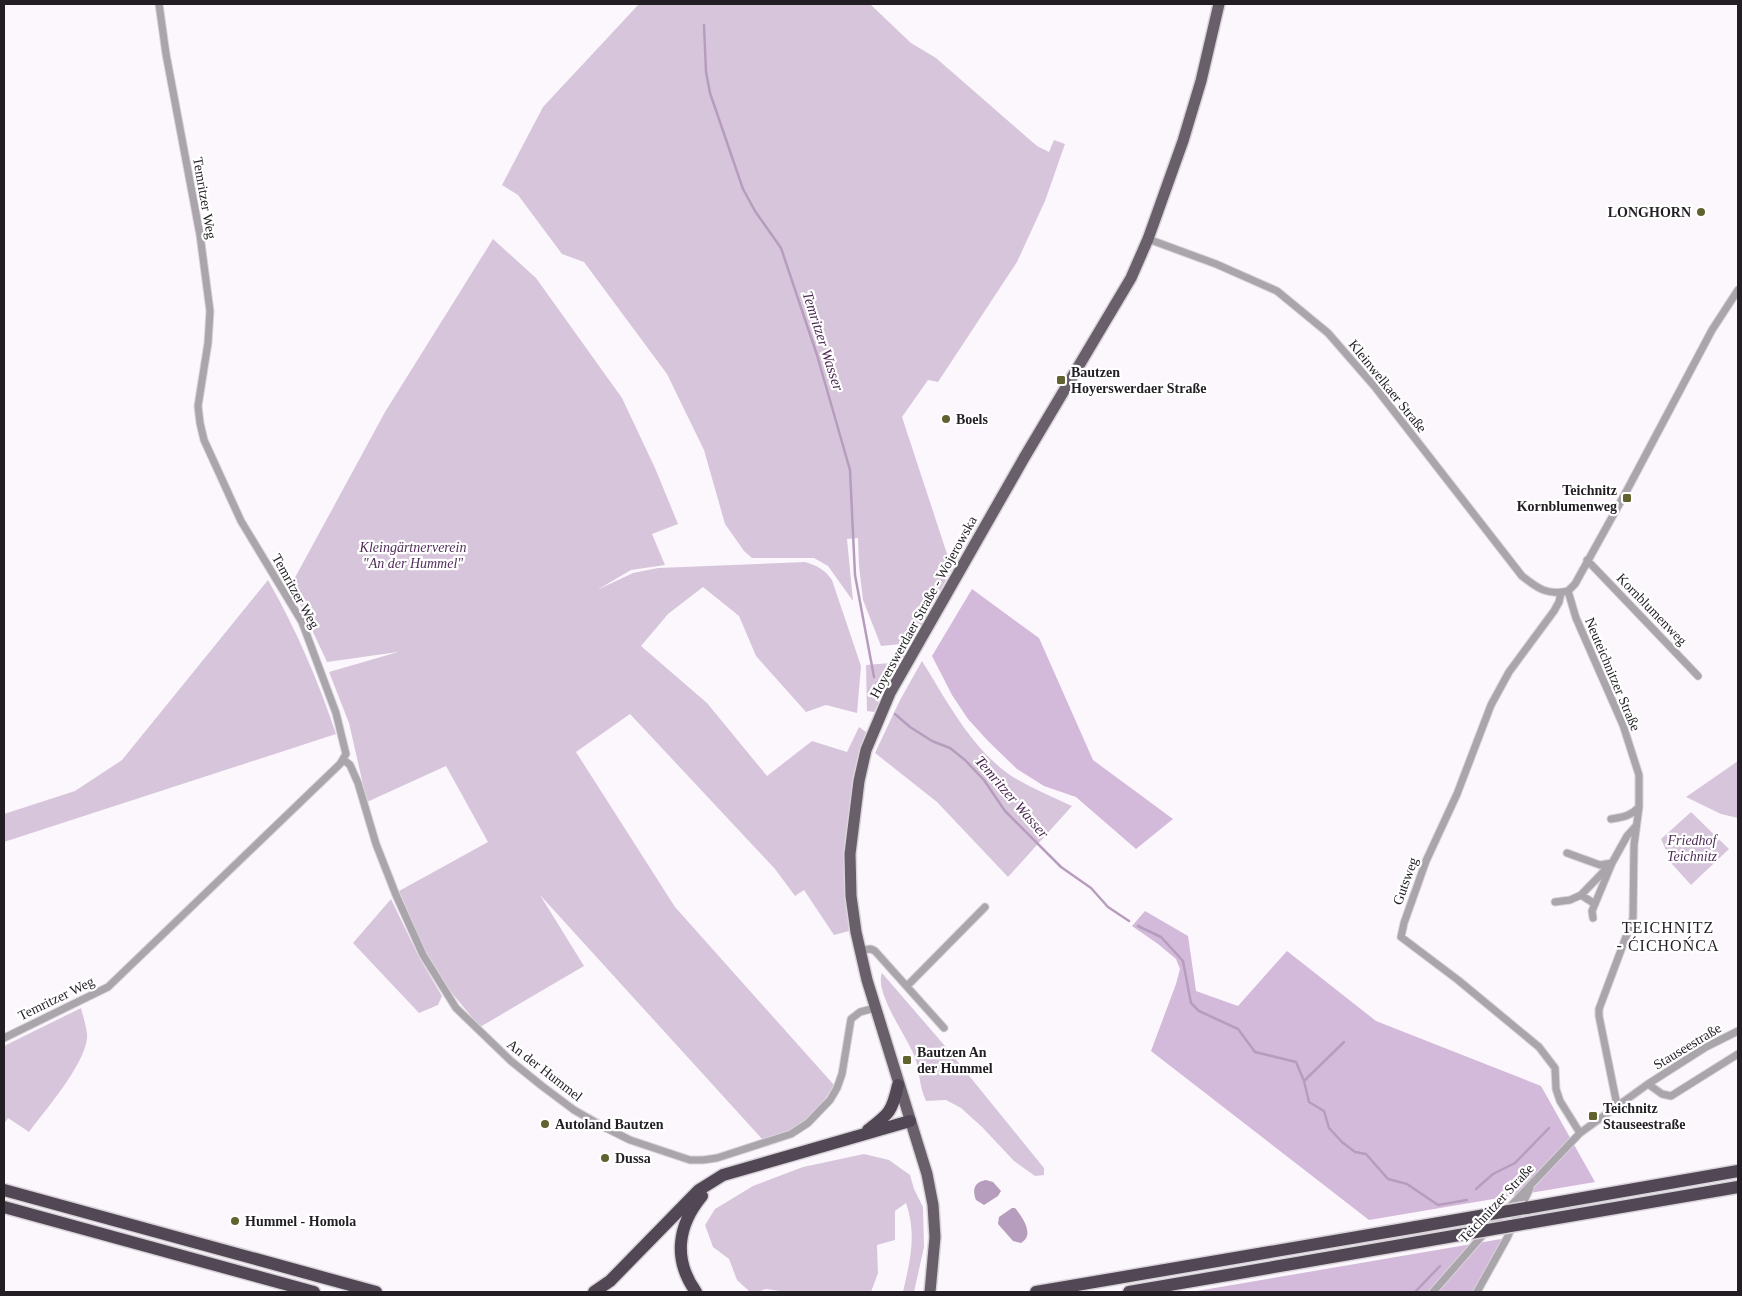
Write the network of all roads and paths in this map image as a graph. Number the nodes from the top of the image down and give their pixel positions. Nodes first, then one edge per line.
1 (159, 4) edge
2 (1219, 4) edge
3 (1148, 239) junction
4 (1738, 290) edge
5 (1587, 560) junction
6 (1564, 592) junction
7 (1698, 676) dead end
8 (344, 760) junction
9 (1639, 807) junction
10 (1611, 819) dead end
11 (1637, 826) junction
12 (1567, 852) dead end
13 (1612, 863) junction
14 (1581, 895) junction
15 (1555, 902) dead end
16 (1595, 904) junction
17 (985, 907) dead end
18 (1592, 918) dead end
19 (859, 950) junction
20 (907, 986) junction
21 (875, 1008) junction
22 (944, 1028) dead end
23 (1738, 1031) edge
24 (4, 1038) edge
25 (1738, 1054) edge
26 (1648, 1084) junction
27 (898, 1085) junction
28 (1617, 1105) junction
29 (910, 1121) junction
30 (1580, 1133) junction
31 (862, 1135) junction
32 (751, 1167) junction
33 (1738, 1171) edge
34 (1533, 1181) junction
35 (1738, 1187) edge
36 (4, 1190) edge
37 (4, 1207) edge
38 (279, 1282) junction
39 (296, 1292) edge
40 (314, 1292) edge
41 (376, 1292) edge
42 (594, 1292) edge
43 (696, 1292) edge
44 (930, 1292) edge
45 (1036, 1292) edge
46 (1128, 1292) edge
47 (1432, 1292) edge
48 (1477, 1292) edge

1 - 8 street, Temritzer Weg
2 - 3 main road, Hoyerswerdaer Straße - Wojerowska
3 - 6 street, Kleinwelkaer Straße
3 - 19 main road, Hoyerswerdaer Straße - Wojerowska
4 - 5 street
5 - 6 street
5 - 7 street, Kornblumenweg
6 - 9 street, Neuteichnitzer Straße
6 - 30 street, Gutsweg
8 - 21 street, An der Hummel
8 - 24 street, Temritzer Weg
9 - 10 street
9 - 11 street, Neuteichnitzer Straße
11 - 13 street
11 - 28 street, Neuteichnitzer Straße
12 - 13 street
13 - 14 street
13 - 16 street
14 - 15 street
14 - 16 street
16 - 18 street
17 - 20 street
19 - 20 street
19 - 21 main road, Hoyerswerdaer Straße - Wojerowska
20 - 22 street
21 - 27 main road, Hoyerswerdaer Straße - Wojerowska
23 - 26 street, Stauseestraße
25 - 26 street, Stauseestraße
26 - 28 street, Stauseestraße
27 - 29 main road, Hoyerswerdaer Straße - Wojerowska
27 - 31 highway
28 - 30 street, Stauseestraße
29 - 31 highway
29 - 44 main road, Hoyerswerdaer Straße - Wojerowska
30 - 34 street, Teichnitzer Straße
31 - 32 highway
32 - 42 highway
32 - 43 highway
33 - 45 highway, bridge
34 - 47 street, Teichnitzer Straße
34 - 48 street
35 - 46 highway, bridge
36 - 41 highway
37 - 38 highway
38 - 39 highway
38 - 40 highway

